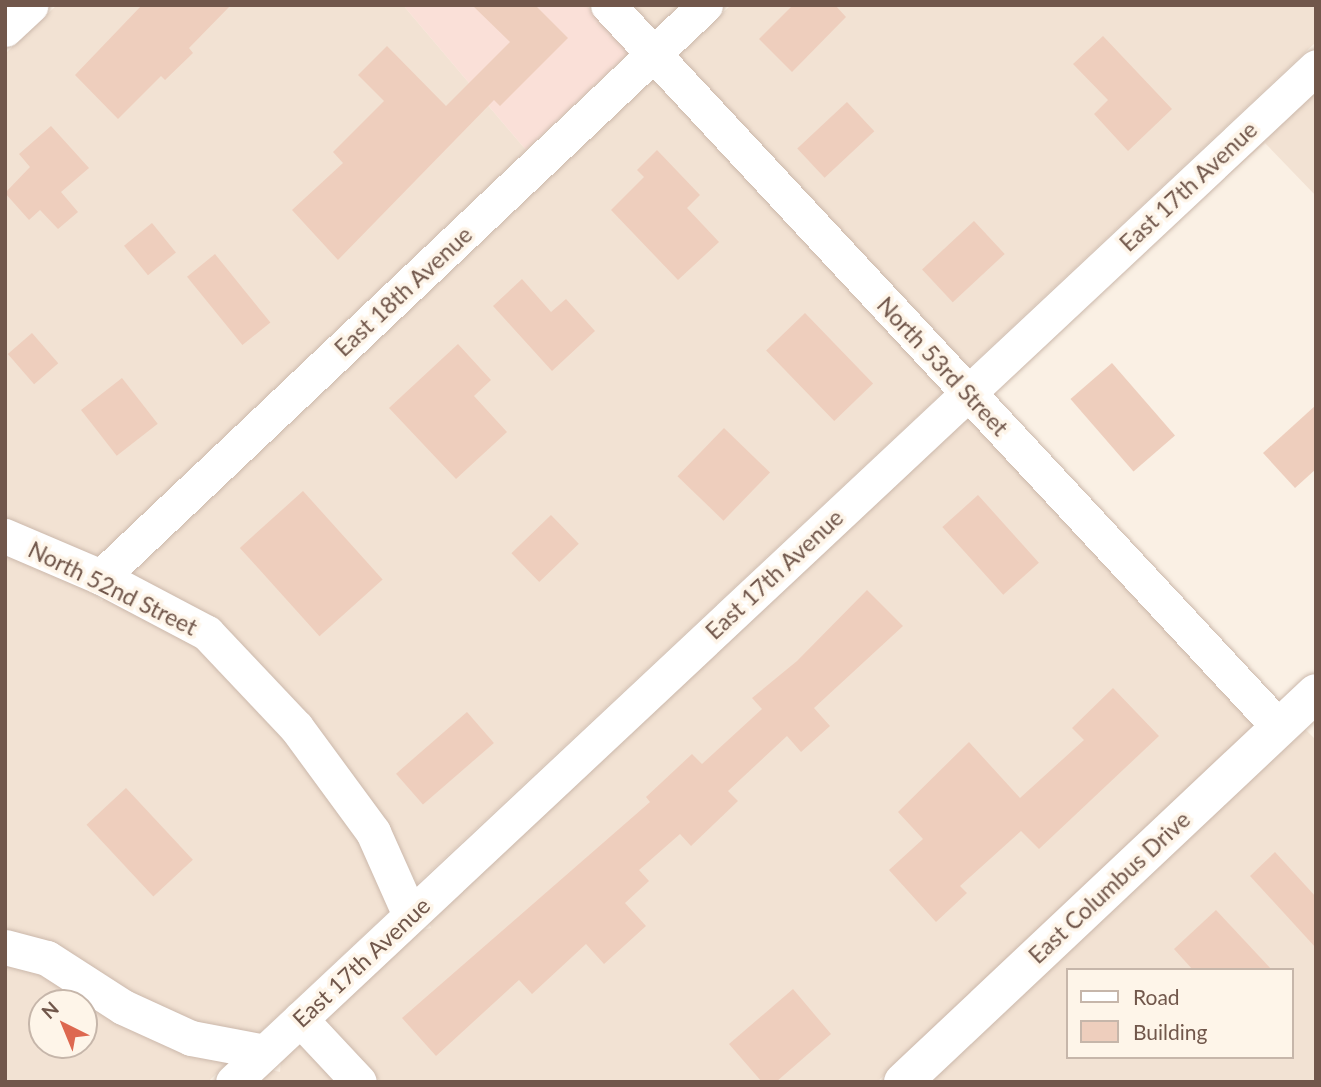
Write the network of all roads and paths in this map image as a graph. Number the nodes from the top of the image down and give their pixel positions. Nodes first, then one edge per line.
1 (31, 5) edge
2 (608, 5) edge
3 (705, 5) edge
4 (5, 29) edge
5 (653, 54) junction
6 (1316, 66) edge
7 (968, 393) junction
8 (5, 536) edge
9 (101, 577) junction
10 (1316, 693) edge
11 (1279, 727) junction
12 (410, 915) junction
13 (5, 947) edge
14 (300, 1019) junction
15 (265, 1052) junction
16 (233, 1082) edge
17 (359, 1082) edge
18 (903, 1082) edge

1 - 4 street
2 - 5 street, North 53rd Street
3 - 5 street, East 18th Avenue
5 - 7 street, North 53rd Street
5 - 9 street, East 18th Avenue
6 - 7 street, East 17th Avenue
7 - 11 street, North 53rd Street
7 - 12 street, East 17th Avenue
8 - 9 street, North 52nd Street
9 - 12 street, North 52nd Street
10 - 11 main road, East Columbus Drive
11 - 18 main road, East Columbus Drive
12 - 14 street, East 17th Avenue
13 - 15 street
14 - 15 street, East 17th Avenue
14 - 17 street
15 - 16 street, East 17th Avenue

